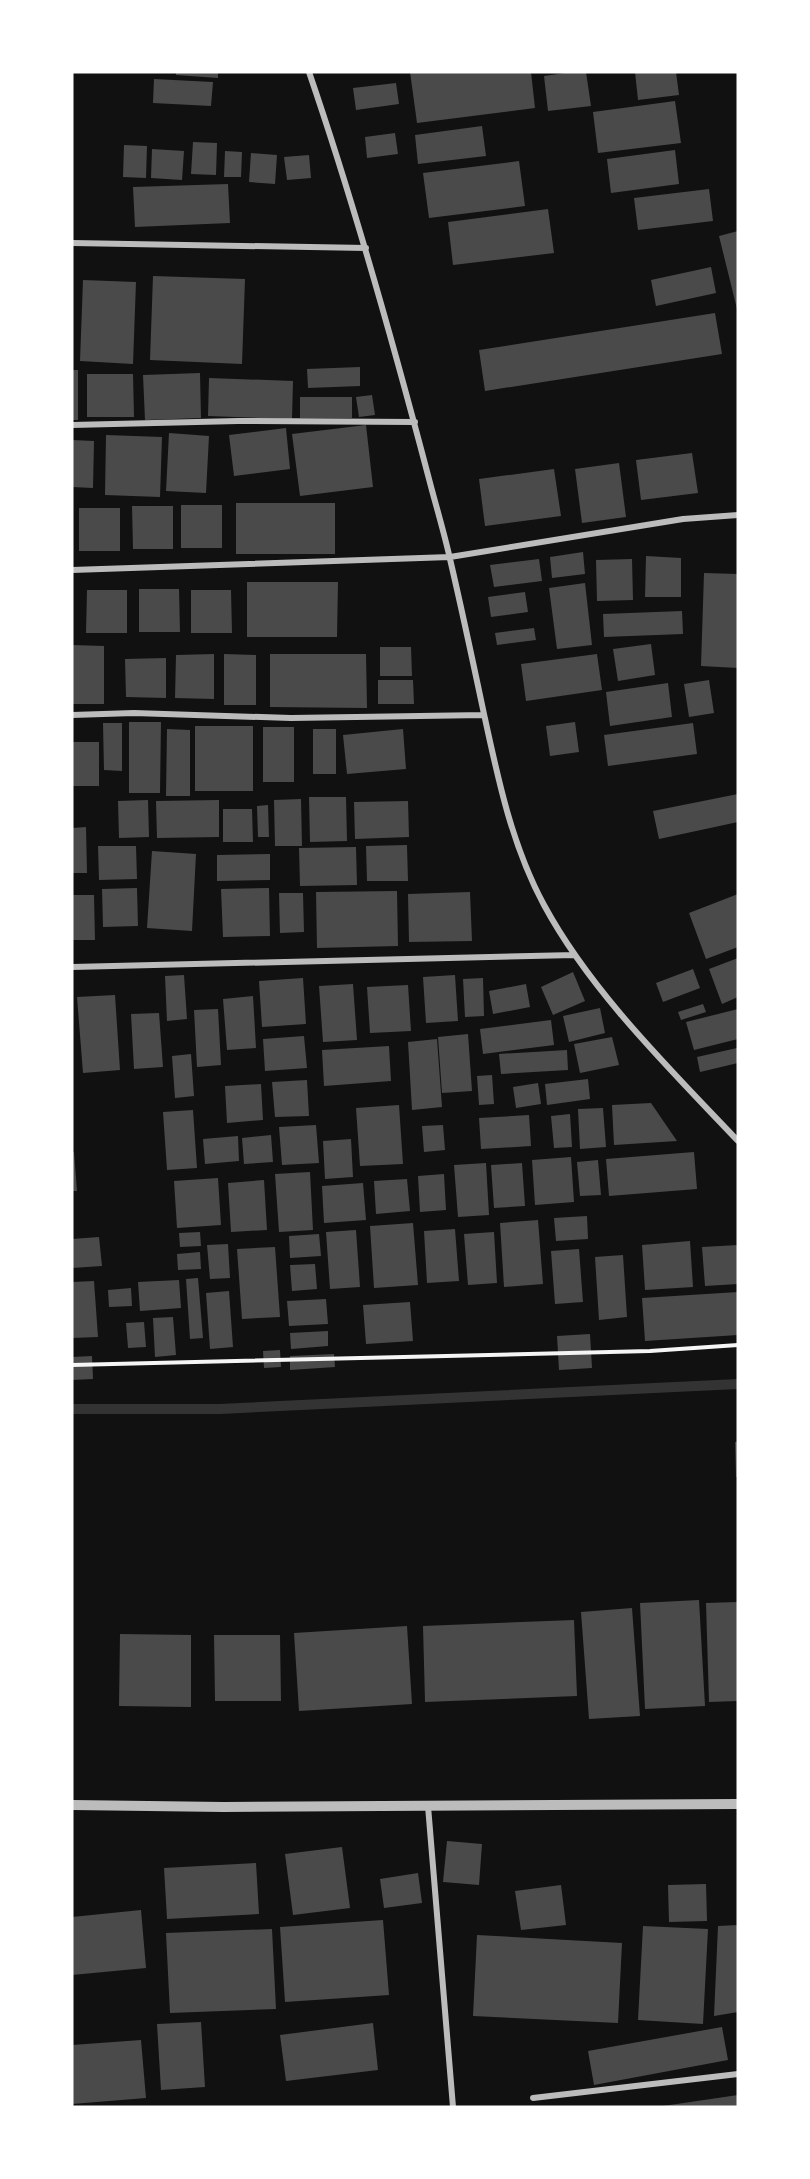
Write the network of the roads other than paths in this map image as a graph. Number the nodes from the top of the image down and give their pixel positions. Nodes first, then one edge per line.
1 (309, 72) edge
2 (72, 243) edge
3 (366, 249) junction
4 (415, 422) junction
5 (72, 425) edge
6 (738, 515) edge
7 (450, 558) junction
8 (72, 570) edge
9 (72, 715) edge
10 (484, 715) junction
11 (574, 955) junction
12 (72, 967) edge
13 (738, 1141) edge
14 (738, 1804) edge
15 (72, 1805) edge
16 (428, 1805) junction
17 (738, 2074) edge
18 (533, 2098) dead end
19 (453, 2107) edge

1 - 3 street
2 - 3 street
3 - 4 street
4 - 5 street
4 - 7 street
6 - 7 street
7 - 8 street
7 - 10 street
9 - 10 street
10 - 11 street
11 - 12 street
11 - 13 street
14 - 16 street
15 - 16 street
16 - 19 street
17 - 18 street

